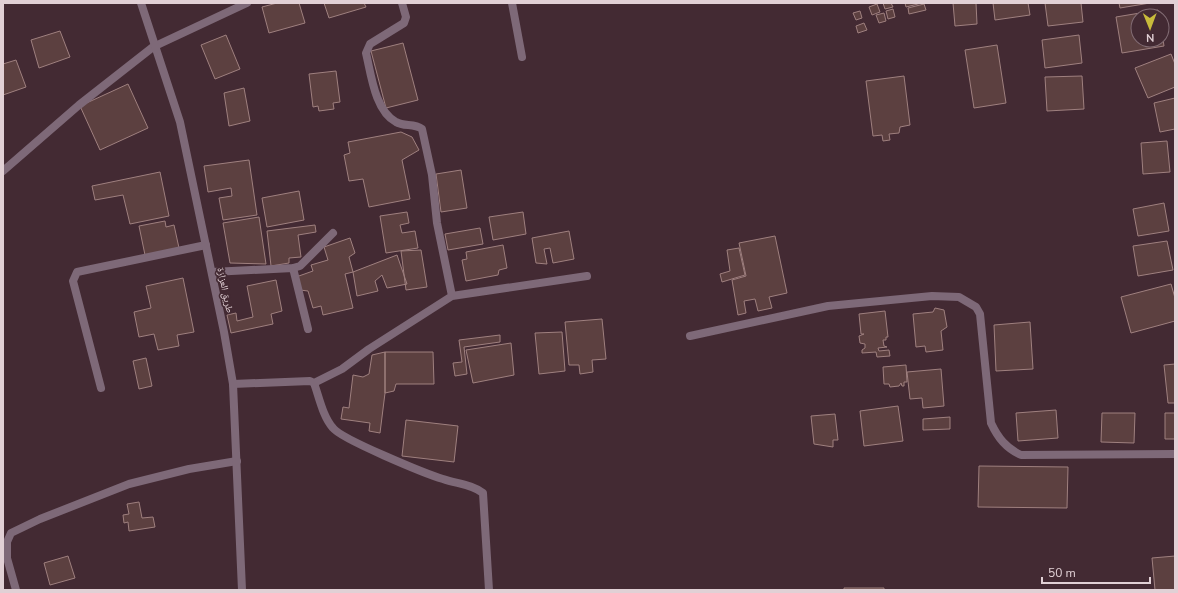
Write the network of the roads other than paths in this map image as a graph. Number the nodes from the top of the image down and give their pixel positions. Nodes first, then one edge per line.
1 (141, 3) edge
2 (247, 3) edge
3 (402, 3) edge
4 (512, 3) edge
5 (154, 47) junction
6 (522, 57) dead end
7 (3, 171) edge
8 (333, 233) dead end
9 (206, 245) junction
10 (293, 268) junction
11 (212, 272) junction
12 (587, 276) dead end
13 (452, 296) junction
14 (308, 329) dead end
15 (690, 336) dead end
16 (314, 383) junction
17 (233, 384) junction
18 (101, 388) dead end
19 (1175, 454) edge
20 (237, 461) junction
21 (16, 590) edge
22 (242, 590) edge
23 (489, 590) edge

1 - 5 street, طريق العزازة
2 - 5 street
3 - 13 street
4 - 6 street
5 - 7 street
5 - 9 street, طريق العزازة
8 - 10 street
9 - 11 street, طريق العزازة
9 - 18 street
10 - 11 street
10 - 14 street
11 - 17 street, طريق العزازة
12 - 13 street
13 - 16 street
15 - 19 street
16 - 17 street
16 - 23 street
17 - 20 street, طريق العزازة
20 - 21 street
20 - 22 street, طريق العزازة

